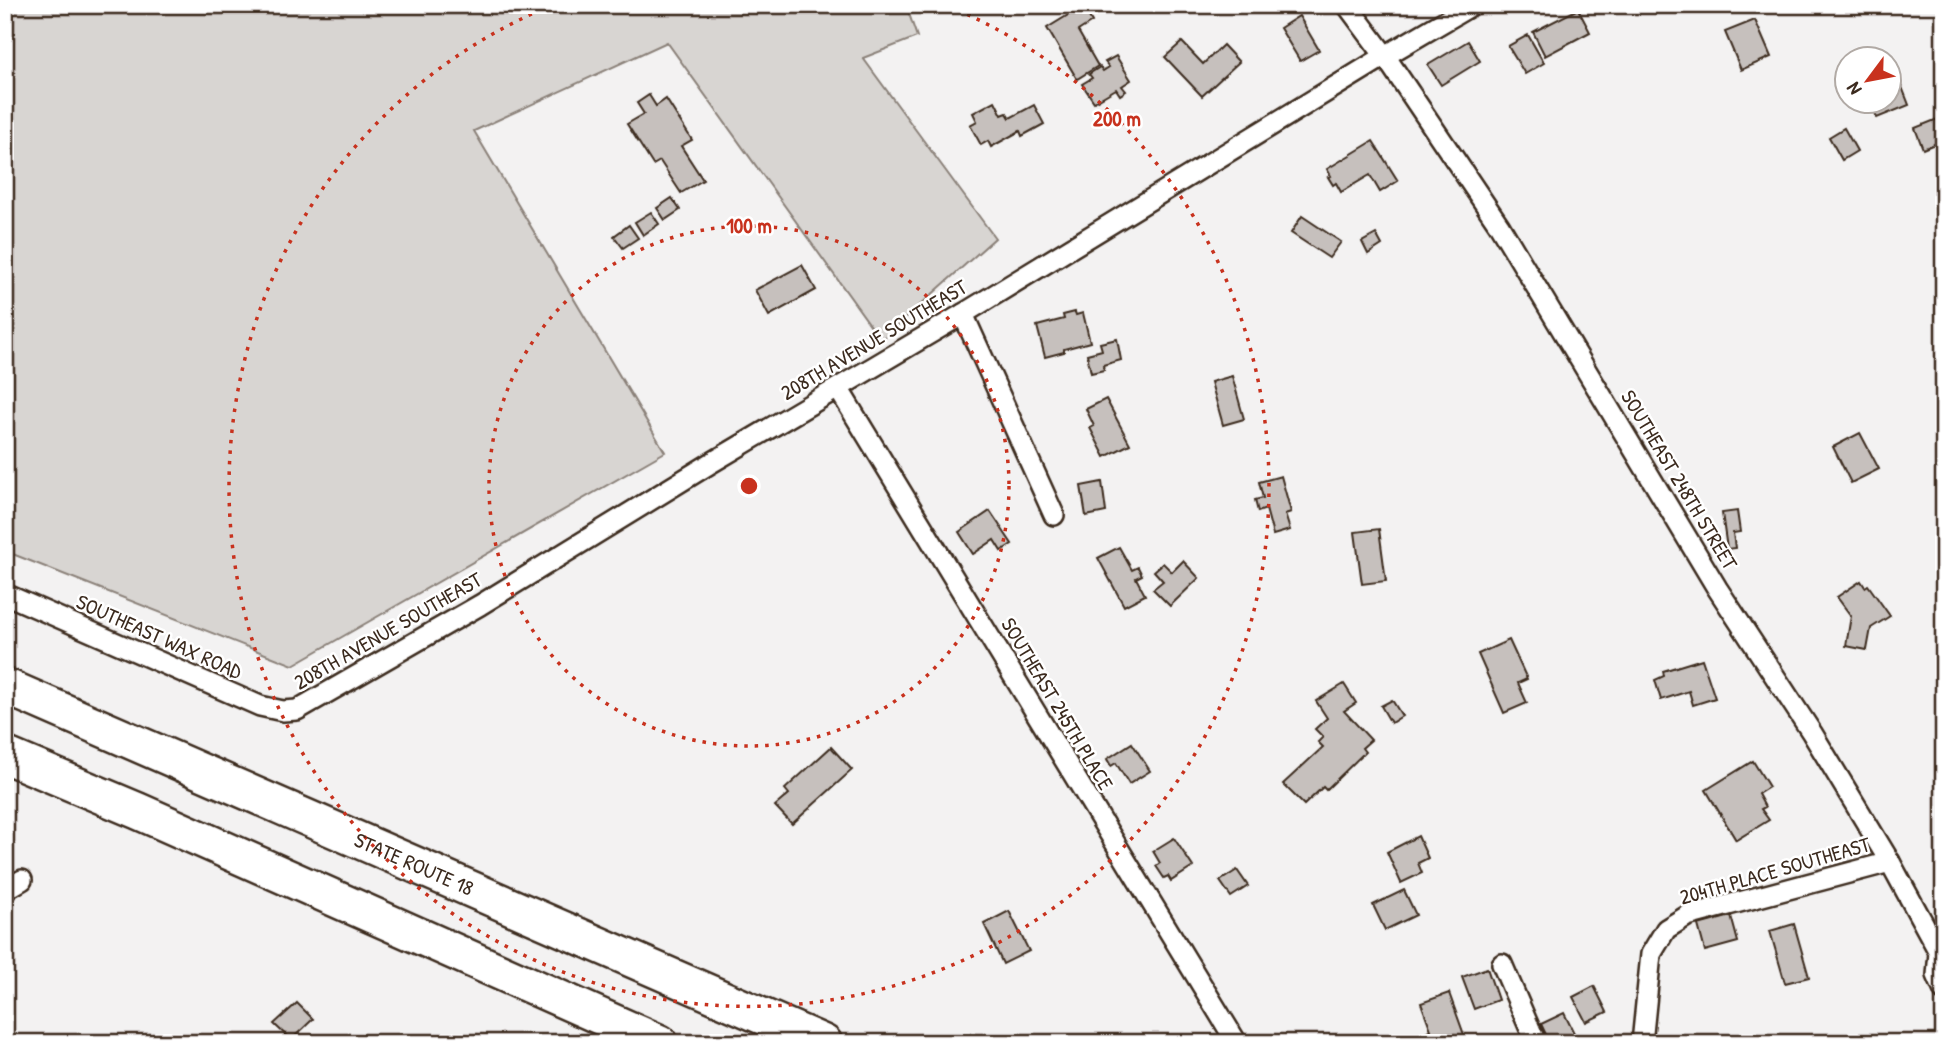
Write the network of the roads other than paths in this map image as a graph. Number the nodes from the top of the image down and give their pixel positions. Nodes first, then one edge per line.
1 (1347, 5) edge
2 (1472, 5) edge
3 (1385, 56) junction
4 (963, 314) junction
5 (838, 388) junction
6 (1054, 515) dead end
7 (5, 594) edge
8 (5, 686) edge
9 (297, 710) joint
10 (5, 755) edge
11 (1890, 862) junction
12 (1941, 951) edge
13 (1502, 964) dead end
14 (1944, 991) edge
15 (660, 1043) edge
16 (824, 1043) edge
17 (1237, 1043) edge
18 (1536, 1043) edge
19 (1642, 1043) edge

1 - 3 street, SOUTHEAST 248TH STREET
2 - 3 street, 208TH AVENUE SOUTHEAST
3 - 4 street, 208TH AVENUE SOUTHEAST
3 - 11 street, SOUTHEAST 248TH STREET
4 - 5 street, 208TH AVENUE SOUTHEAST
4 - 6 street
5 - 9 street, 208TH AVENUE SOUTHEAST
5 - 17 street, SOUTHEAST 245TH PLACE
7 - 9 street, SOUTHEAST WAX ROAD
8 - 16 highway, STATE ROUTE 18
10 - 15 highway
11 - 12 street, SOUTHEAST 248TH STREET
11 - 19 street, 204TH PLACE SOUTHEAST
12 - 14 street, SOUTHEAST 248TH STREET
13 - 18 street

